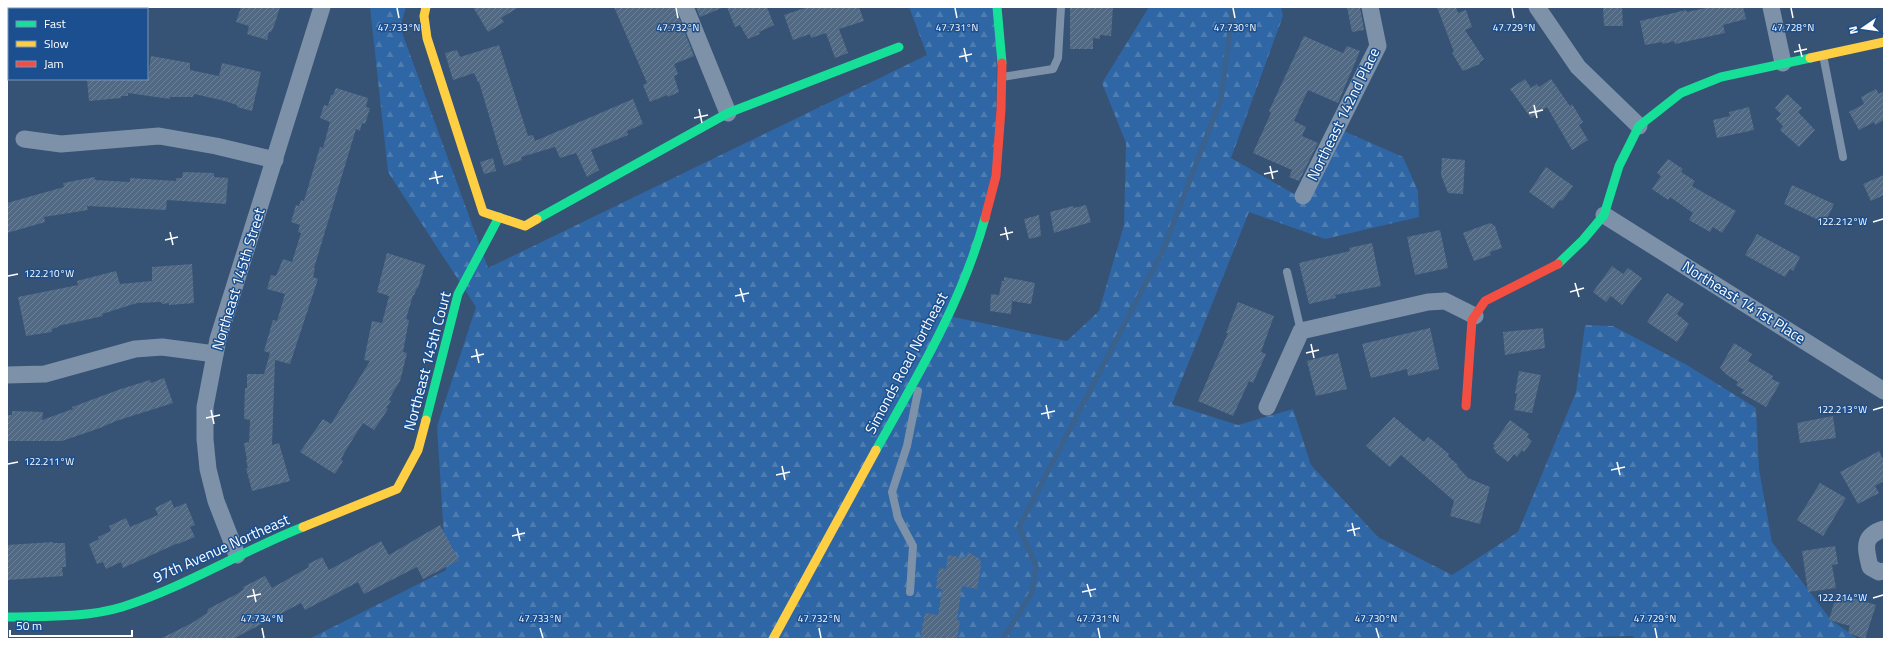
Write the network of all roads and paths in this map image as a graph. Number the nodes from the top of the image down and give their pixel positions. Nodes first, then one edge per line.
1 (322, 7) edge
2 (426, 7) edge
3 (685, 7) edge
4 (997, 7) edge
5 (1061, 7) edge
6 (1370, 7) edge
7 (1537, 7) edge
8 (1770, 7) edge
9 (1884, 42) edge
10 (899, 47) dead end
11 (1823, 55) junction
12 (1783, 63) junction
13 (1001, 77) junction
14 (728, 113) junction
15 (1639, 126) junction
16 (24, 139) dead end
17 (1843, 157) dead end
18 (274, 160) junction
19 (1303, 196) dead end
20 (1604, 215) junction
21 (499, 217) junction
22 (1287, 272) dead end
23 (1475, 316) junction
24 (1301, 331) junction
25 (215, 354) junction
26 (924, 362) junction
27 (7, 375) edge
28 (1884, 391) edge
29 (1466, 406) dead end
30 (1267, 407) dead end
31 (418, 450) joint
32 (1884, 529) edge
33 (237, 555) junction
34 (1884, 571) edge
35 (910, 592) dead end
36 (7, 617) edge
37 (773, 639) edge

1 - 18 street, Northeast 145th Street
2 - 21 street
3 - 14 street
4 - 13 street, Simonds Road Northeast
5 - 13 lane
6 - 19 street, Northeast 142nd Place
7 - 15 street
8 - 12 street
9 - 11 street
10 - 14 street
11 - 12 street
11 - 17 lane
12 - 15 street
13 - 26 street, Simonds Road Northeast
14 - 21 street
15 - 20 street
16 - 18 street
18 - 25 street, Northeast 145th Street
20 - 23 street
20 - 28 street, Northeast 141st Place
21 - 31 street, Northeast 145th Court
22 - 24 lane
23 - 24 street
23 - 29 street
24 - 30 street
25 - 27 street
25 - 33 street, Northeast 145th Street
26 - 35 lane
26 - 37 street, Simonds Road Northeast
31 - 33 street, 97th Avenue Northeast
32 - 34 street
33 - 36 street, 97th Avenue Northeast

